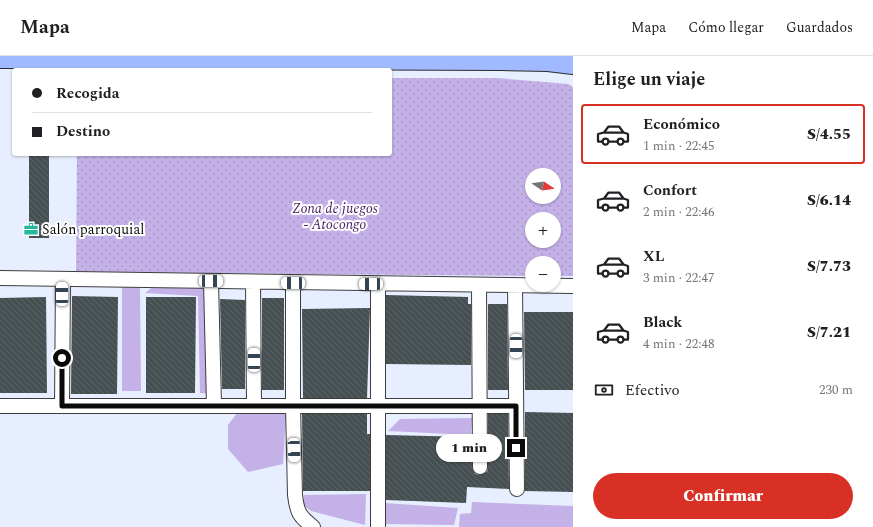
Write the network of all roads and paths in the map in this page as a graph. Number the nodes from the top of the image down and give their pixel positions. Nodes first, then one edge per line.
1 (0, 58) edge
2 (573, 64) edge
3 (0, 278) edge
4 (62, 278) junction
5 (211, 281) junction
6 (253, 282) junction
7 (293, 283) junction
8 (378, 284) junction
9 (480, 285) junction
10 (515, 285) junction
11 (573, 286) edge
12 (0, 406) edge
13 (62, 406) junction
14 (214, 406) junction
15 (254, 406) junction
16 (293, 406) junction
17 (377, 406) junction
18 (480, 406) junction
19 (516, 406) junction
20 (480, 467) dead end
21 (516, 489) dead end
22 (312, 527) edge
23 (378, 527) edge

1 - 2 main road
3 - 4 street
4 - 5 street
4 - 13 street
5 - 6 street
5 - 14 street
6 - 7 street
6 - 15 street
7 - 8 street
7 - 16 street
8 - 9 street
8 - 17 street
9 - 10 street
9 - 18 street
10 - 11 street
10 - 19 street
12 - 13 street
13 - 14 street
14 - 15 street
15 - 16 street
16 - 17 street
16 - 22 street
17 - 18 street
17 - 23 street
18 - 19 street
18 - 20 street
19 - 21 street

